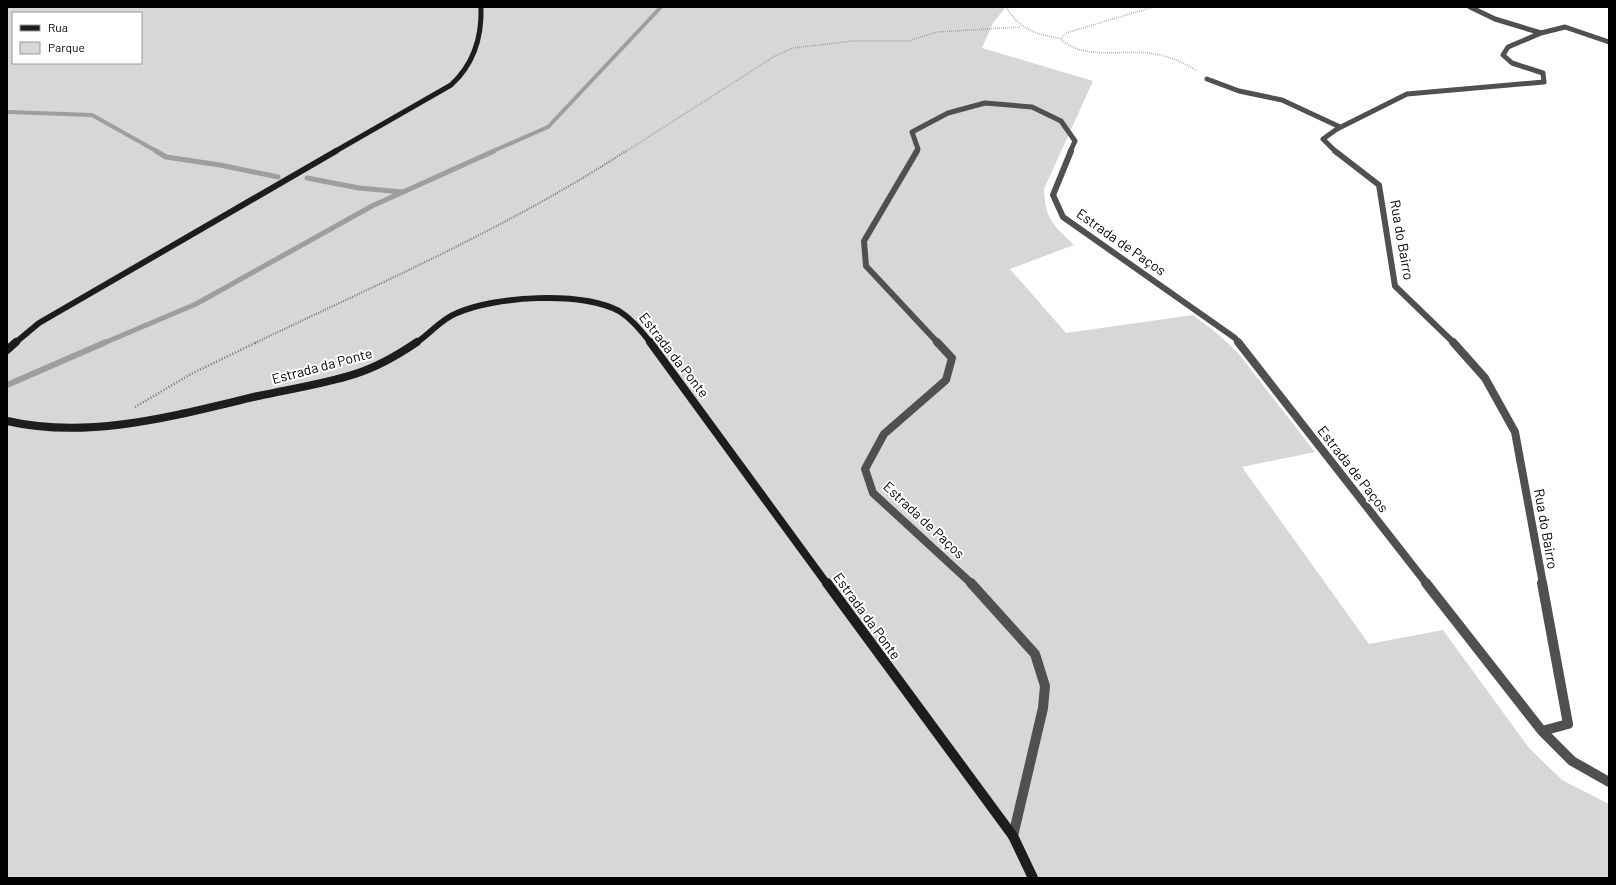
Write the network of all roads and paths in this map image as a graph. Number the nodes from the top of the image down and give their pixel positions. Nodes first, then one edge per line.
1 (481, 7) edge
2 (1006, 7) edge
3 (1153, 7) edge
4 (1470, 7) edge
5 (1020, 27) junction
6 (1541, 33) junction
7 (1061, 39) junction
8 (1609, 42) edge
9 (1207, 79) joint
10 (1340, 128) junction
11 (7, 350) edge
12 (7, 421) edge
13 (121, 425) junction
14 (1542, 732) junction
15 (1609, 782) edge
16 (1012, 836) junction
17 (1033, 878) edge

1 - 11 street
2 - 5 path
3 - 7 path
4 - 6 street
5 - 7 path
5 - 13 path
6 - 8 street, Rua do Bairro
6 - 10 street, Rua do Bairro
7 - 9 path
9 - 10 street
10 - 14 street, Rua do Bairro
12 - 13 street, Estrada da Ponte
13 - 16 street, Estrada da Ponte
14 - 15 street, Estrada de Paços
14 - 16 street, Estrada de Paços
16 - 17 street, Estrada da Ponte

